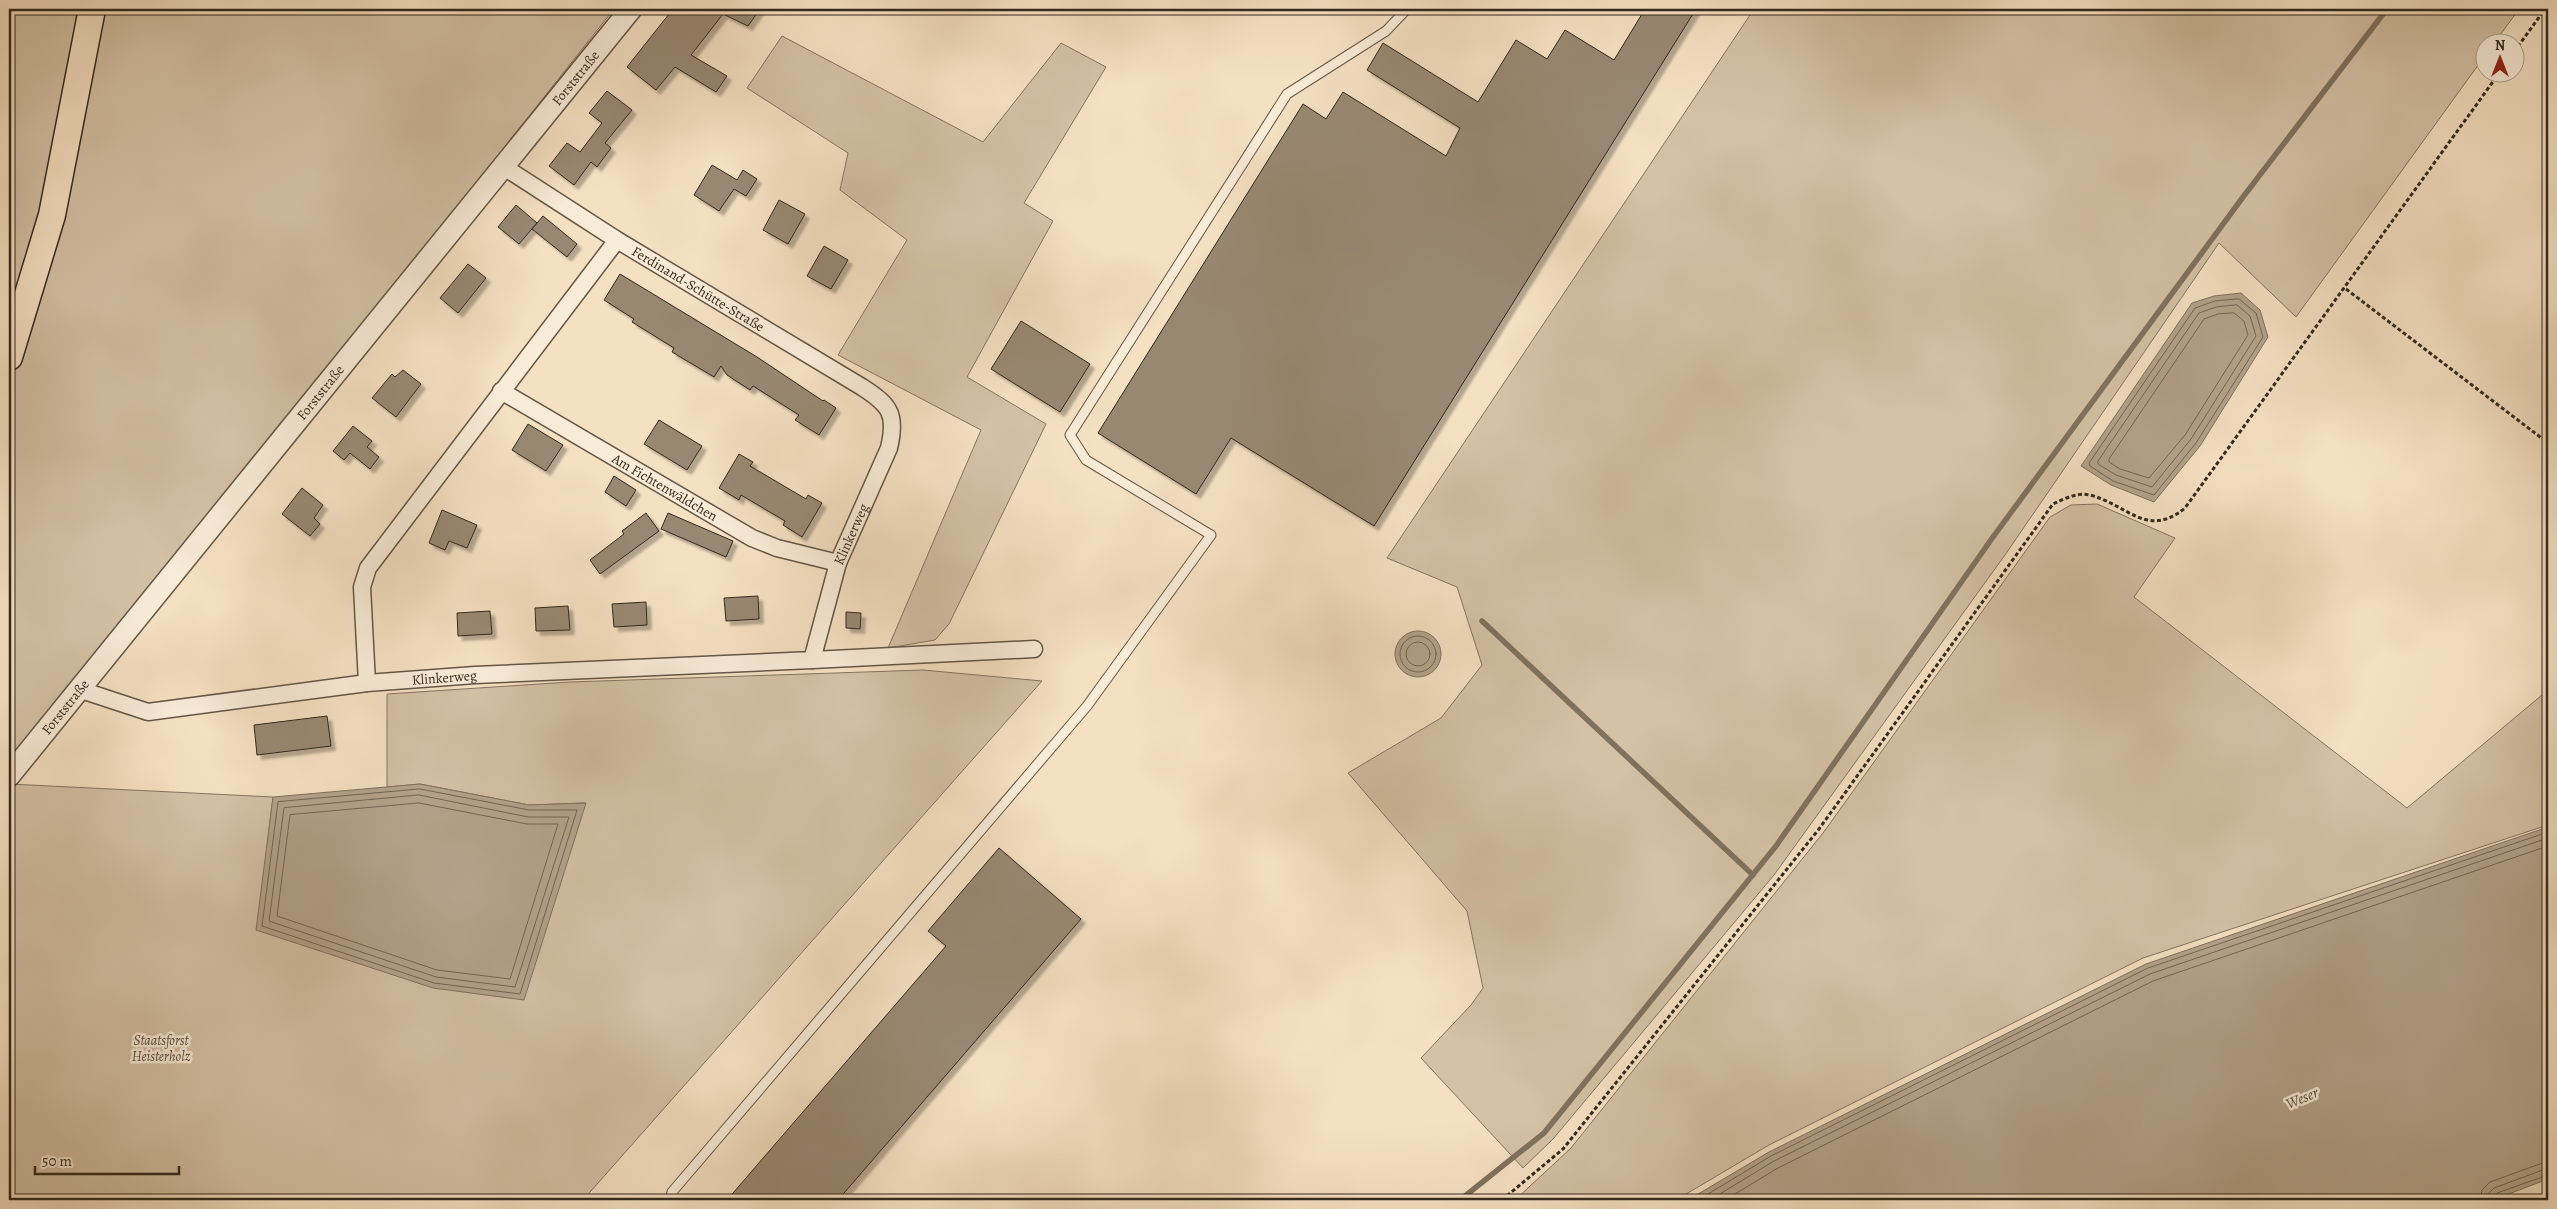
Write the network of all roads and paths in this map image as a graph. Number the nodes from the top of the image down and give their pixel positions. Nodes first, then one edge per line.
1 (92, 9) edge
2 (631, 9) edge
3 (1407, 9) edge
4 (2545, 9) edge
5 (2524, 38) edge
6 (2493, 82) edge
7 (504, 167) junction
8 (617, 240) junction
9 (2346, 289) junction
10 (9, 357) edge
11 (501, 390) junction
12 (891, 412) joint
13 (2548, 443) edge
14 (838, 563) junction
15 (1034, 649) dead end
16 (812, 660) junction
17 (367, 683) junction
18 (81, 690) junction
19 (9, 776) edge
20 (670, 1200) edge
21 (1502, 1200) edge

1 - 10 main road
2 - 7 street, Forststraße
3 - 20 lane
4 - 5 path
6 - 9 path
7 - 8 street, Ferdinand-Schütte-Straße
7 - 18 street, Forststraße
8 - 11 street
8 - 12 street, Ferdinand-Schütte-Straße
9 - 13 path
9 - 21 path
11 - 14 street, Am Fichtenwäldchen
11 - 17 street
12 - 14 street, Klinkerweg
14 - 16 street, Klinkerweg
15 - 16 street, Klinkerweg
16 - 17 street, Klinkerweg
17 - 18 street, Klinkerweg
18 - 19 street, Forststraße

